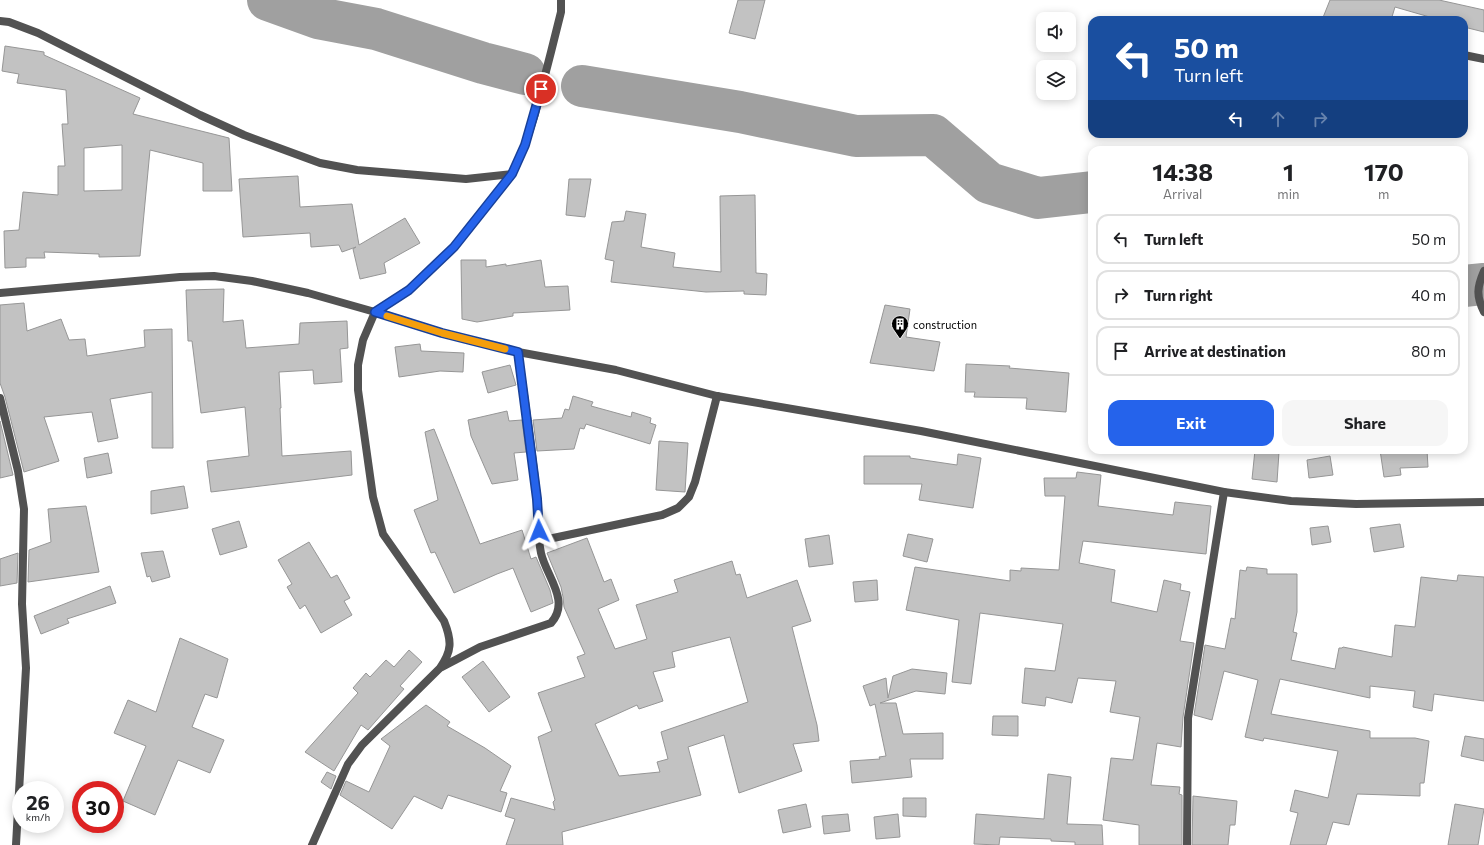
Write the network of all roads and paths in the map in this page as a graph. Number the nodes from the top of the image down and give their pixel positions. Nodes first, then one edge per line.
1 (562, 0) edge
2 (0, 21) edge
3 (1468, 56) edge
4 (1484, 59) edge
5 (512, 174) junction
6 (1484, 271) edge
7 (0, 293) edge
8 (375, 312) junction
9 (1484, 312) edge
10 (518, 352) junction
11 (716, 396) junction
12 (0, 398) edge
13 (1224, 492) junction
14 (1484, 502) edge
15 (539, 541) junction
16 (440, 668) junction
17 (16, 845) edge
18 (312, 845) edge
19 (1187, 845) edge

1 - 5 street
2 - 5 street
3 - 4 street
5 - 8 street
6 - 9 street
7 - 8 street
8 - 10 street
8 - 16 street
10 - 11 street
10 - 15 street
11 - 13 street
11 - 15 street
12 - 17 street
13 - 14 street
13 - 19 street
15 - 16 street
16 - 18 street

